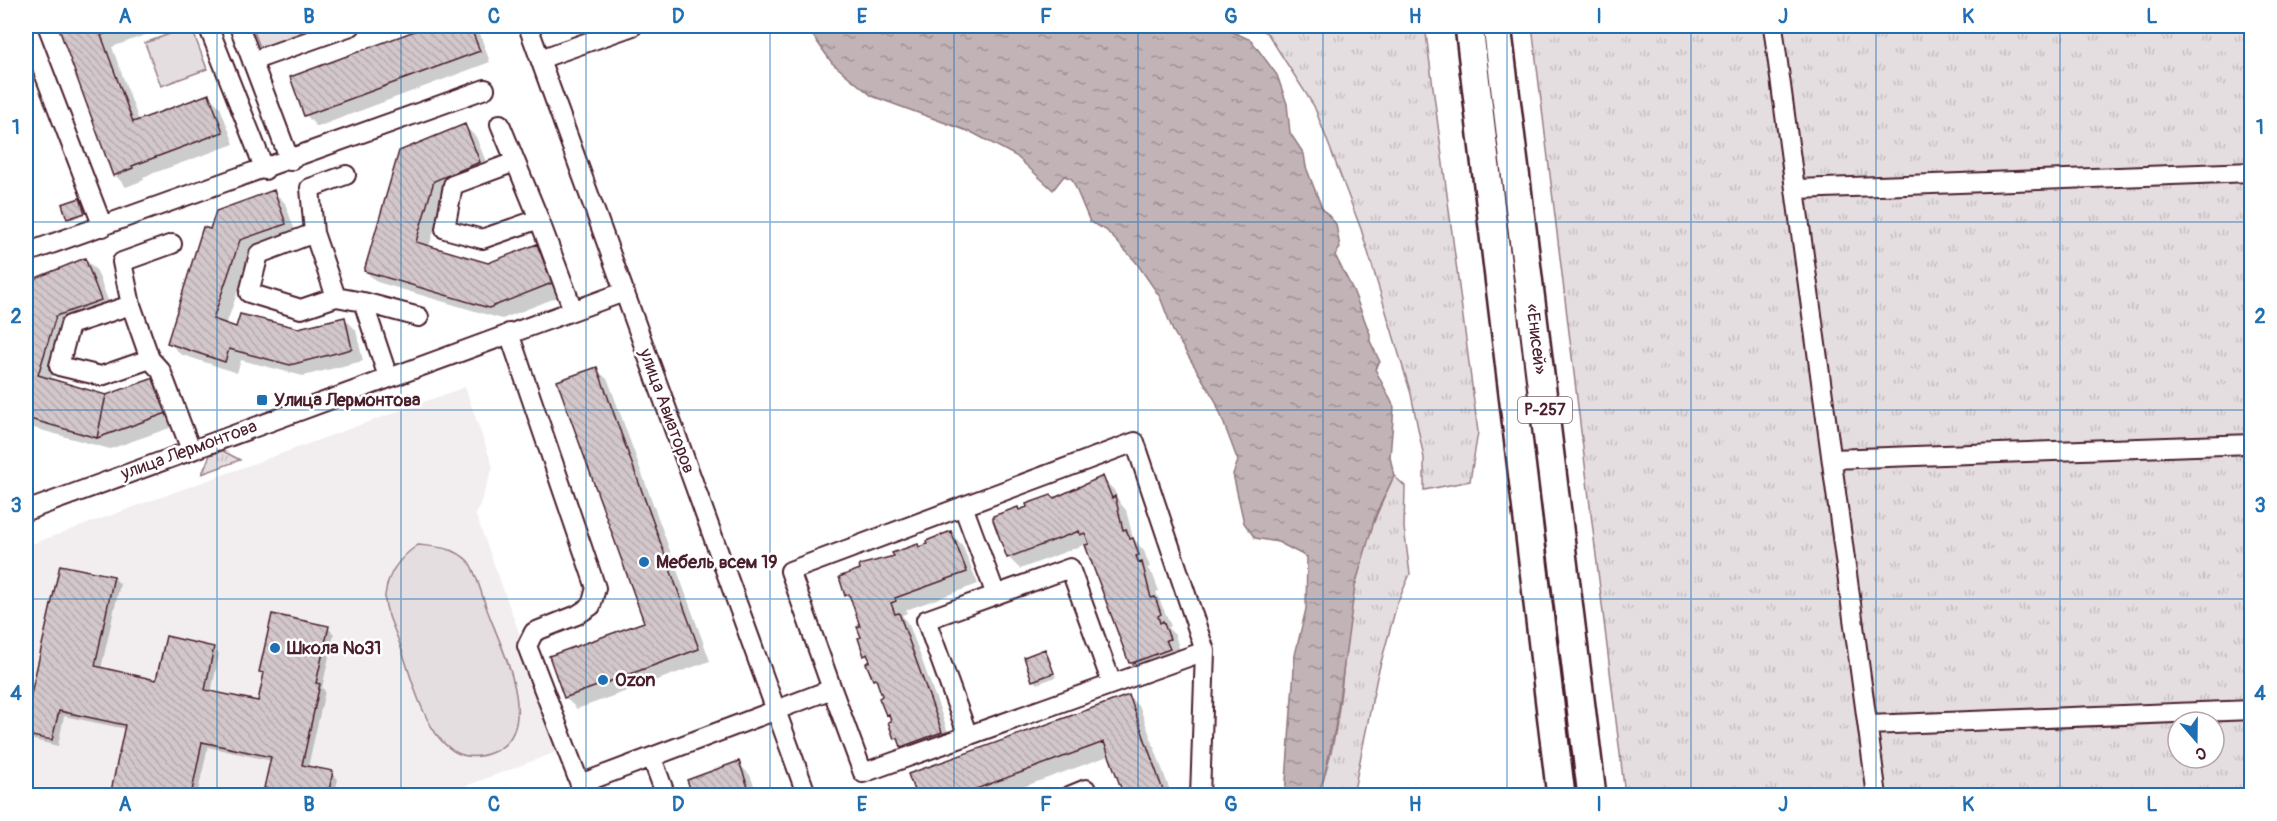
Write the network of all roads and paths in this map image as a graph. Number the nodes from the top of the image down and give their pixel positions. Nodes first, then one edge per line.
1 (26, 26) edge
2 (208, 26) edge
3 (239, 26) edge
4 (351, 26) edge
5 (528, 26) edge
6 (633, 26) edge
7 (1469, 26) edge
8 (1497, 26) edge
9 (1773, 26) edge
10 (591, 32) edge
11 (540, 59) junction
12 (252, 61) junction
13 (485, 89) dead end
14 (500, 124) dead end
15 (290, 160) junction
16 (515, 162) junction
17 (265, 170) junction
18 (2252, 172) edge
19 (346, 175) dead end
20 (1797, 189) junction
21 (539, 219) junction
22 (103, 227) junction
23 (314, 233) junction
24 (171, 243) dead end
25 (26, 253) edge
26 (624, 292) junction
27 (336, 297) junction
28 (363, 302) junction
29 (131, 305) junction
30 (573, 310) junction
31 (419, 317) dead end
32 (509, 333) junction
33 (150, 359) junction
34 (388, 377) junction
35 (2252, 444) edge
36 (191, 450) junction
37 (1832, 459) junction
38 (963, 506) junction
39 (26, 511) edge
40 (996, 595) junction
41 (1205, 651) junction
42 (1112, 684) junction
43 (832, 689) junction
44 (775, 710) junction
45 (2252, 710) edge
46 (1868, 724) junction
47 (968, 736) junction
48 (652, 758) junction
49 (582, 790) edge
50 (666, 795) edge
51 (807, 795) edge
52 (1069, 795) edge
53 (1088, 795) edge
54 (1200, 795) edge
55 (1561, 795) edge
56 (1592, 795) edge
57 (1877, 795) edge

1 - 22 street
2 - 17 street
3 - 12 street
4 - 12 street
5 - 11 street, улица Авиаторов
6 - 10 street
7 - 55 highway, «Енисей» / Р-257
8 - 56 highway, «Енисей» / Р-257
9 - 20 street
10 - 11 street
11 - 26 street, улица Авиаторов
12 - 15 street
13 - 15 street
14 - 16 street
15 - 17 street
16 - 21 street
16 - 21 street
17 - 22 street
18 - 20 street
19 - 23 street
20 - 37 street
21 - 30 street
22 - 25 street
23 - 27 street
23 - 27 street
24 - 29 street
26 - 30 street, улица Лермонтова
26 - 44 street, улица Авиаторов
27 - 28 street
28 - 31 street
28 - 34 street
29 - 33 street
29 - 33 street
30 - 32 street, улица Лермонтова
32 - 34 street, улица Лермонтова
32 - 49 street
33 - 36 street
34 - 36 street, улица Лермонтова
35 - 37 street
36 - 39 street, улица Лермонтова
37 - 46 street
38 - 40 street
38 - 41 street
38 - 43 street
40 - 42 street
40 - 47 street
41 - 42 street
41 - 54 street
42 - 47 street
43 - 44 street
43 - 47 street
44 - 48 street
44 - 51 street, улица Авиаторов
45 - 46 street
46 - 57 street
48 - 49 street
48 - 50 street
52 - 53 street

